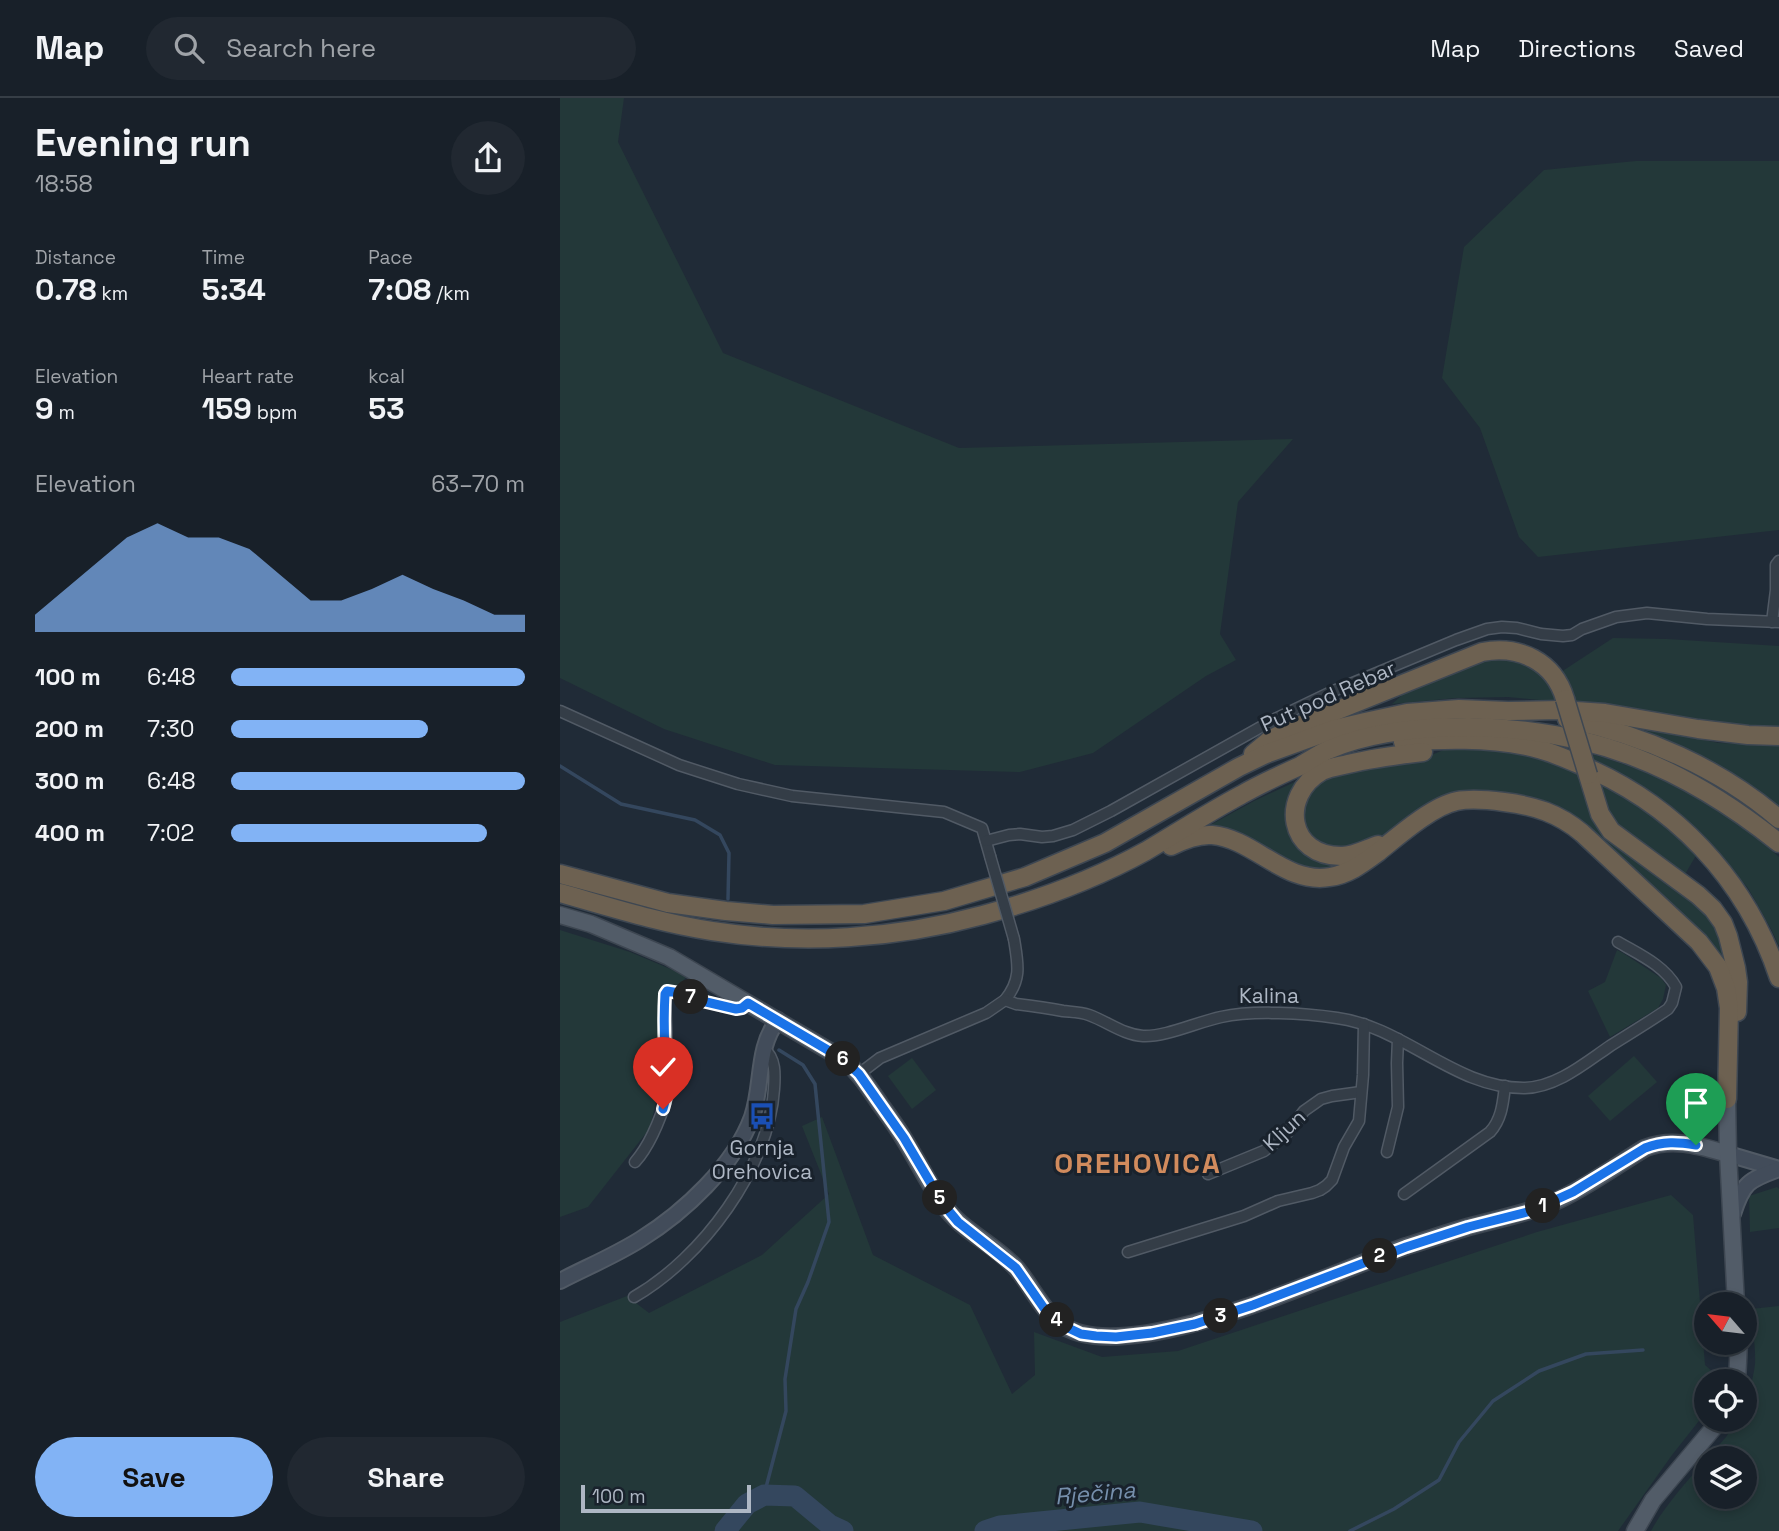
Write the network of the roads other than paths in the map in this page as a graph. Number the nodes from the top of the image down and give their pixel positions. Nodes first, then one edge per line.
1 (1779, 561) edge
2 (1775, 622) edge
3 (560, 711) edge
4 (1508, 711) junction
5 (1779, 736) edge
6 (1458, 740) junction
7 (1301, 765) junction
8 (1239, 767) junction
9 (1779, 819) edge
10 (1397, 837) junction
11 (986, 841) junction
12 (1779, 843) edge
13 (1122, 863) junction
14 (560, 874) edge
15 (560, 893) edge
16 (560, 915) edge
17 (1618, 942) dead end
18 (1779, 978) edge
19 (1006, 1000) junction
20 (748, 1003) junction
21 (778, 1020) junction
22 (1364, 1024) junction
23 (1398, 1039) junction
24 (764, 1049) junction
25 (1729, 1049) junction
26 (859, 1074) junction
27 (1505, 1086) junction
28 (1361, 1091) junction
29 (1727, 1099) joint
30 (1387, 1152) dead end
31 (1728, 1154) junction
32 (635, 1162) dead end
33 (1779, 1169) edge
34 (1208, 1174) dead end
35 (1404, 1194) dead end
36 (1732, 1216) junction
37 (1128, 1252) dead end
38 (560, 1281) edge
39 (1735, 1292) edge
40 (634, 1297) dead end
41 (1710, 1432) edge
42 (1635, 1531) edge

1 - 2 street
2 - 11 street, Put pod Rebar
3 - 11 street
4 - 5 highway
4 - 8 highway
4 - 9 highway
6 - 7 highway
6 - 10 highway
6 - 18 highway
7 - 12 highway
7 - 13 highway
8 - 14 highway
8 - 25 highway, bridge
10 - 13 highway
10 - 25 highway
11 - 19 street, bridge
13 - 15 highway
16 - 20 main road
17 - 27 street, Kalina
19 - 22 street, Kalina
19 - 26 street
20 - 21 main road
20 - 32 street
21 - 24 main road
21 - 26 main road
22 - 23 street, Kalina
22 - 28 street
23 - 27 street, Kalina
23 - 30 street
24 - 38 main road
24 - 40 street
25 - 29 highway
26 - 31 main road
27 - 35 street
28 - 34 street, Kljun
28 - 37 street
29 - 31 main road
31 - 33 main road
31 - 36 main road
33 - 36 main road
36 - 39 main road
41 - 42 main road

